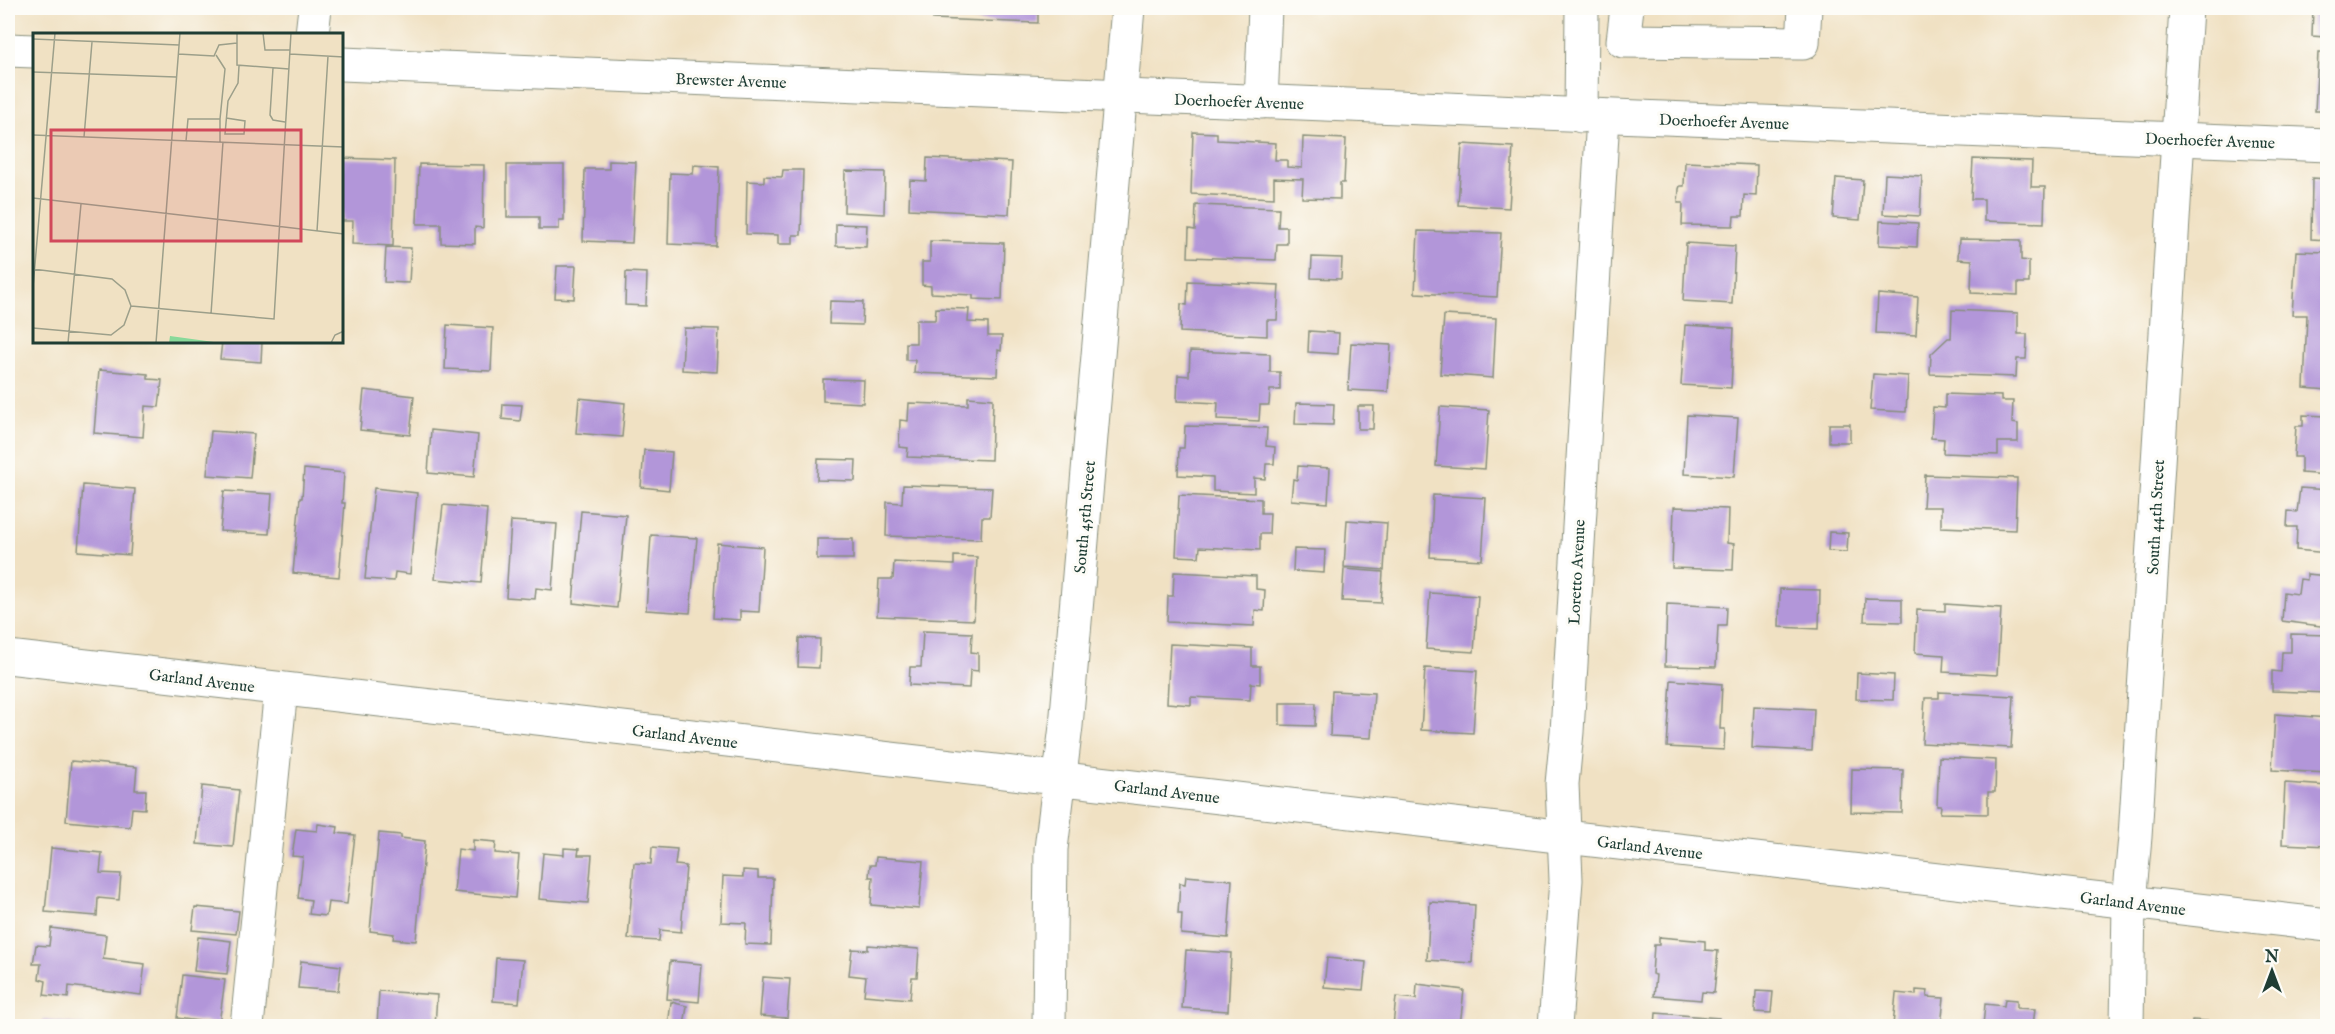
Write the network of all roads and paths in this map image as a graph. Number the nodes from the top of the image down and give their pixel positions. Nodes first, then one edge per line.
1 (315, 8) edge
2 (1128, 8) edge
3 (1265, 8) edge
4 (1582, 8) edge
5 (1626, 8) edge
6 (1805, 8) edge
7 (2186, 8) edge
8 (312, 33) edge
9 (8, 50) edge
10 (33, 51) edge
11 (344, 64) edge
12 (1121, 97) junction
13 (1261, 102) junction
14 (1592, 116) junction
15 (2178, 139) junction
16 (2328, 145) edge
17 (8, 657) edge
18 (281, 689) junction
19 (1059, 779) junction
20 (1564, 837) junction
21 (2129, 903) junction
22 (2328, 925) edge
23 (247, 1026) edge
24 (1049, 1026) edge
25 (1555, 1026) edge
26 (2127, 1026) edge

1 - 8 street
2 - 12 street, South 45th Street
3 - 13 street
4 - 14 street, Loretto Avenue
5 - 6 street
7 - 15 street, South 44th Street
9 - 10 street
11 - 12 street, Brewster Avenue
12 - 13 street, Doerhoefer Avenue
12 - 19 street, South 45th Street
13 - 14 street, Doerhoefer Avenue
14 - 15 street, Doerhoefer Avenue
14 - 20 street, Loretto Avenue
15 - 16 street, Doerhoefer Avenue
15 - 21 street, South 44th Street
17 - 18 street, Garland Avenue
18 - 19 street, Garland Avenue
18 - 23 street
19 - 20 street, Garland Avenue
19 - 24 street, South 45th Street
20 - 21 street, Garland Avenue
20 - 25 street, Loretto Avenue
21 - 22 street, Garland Avenue
21 - 26 street, South 44th Street

